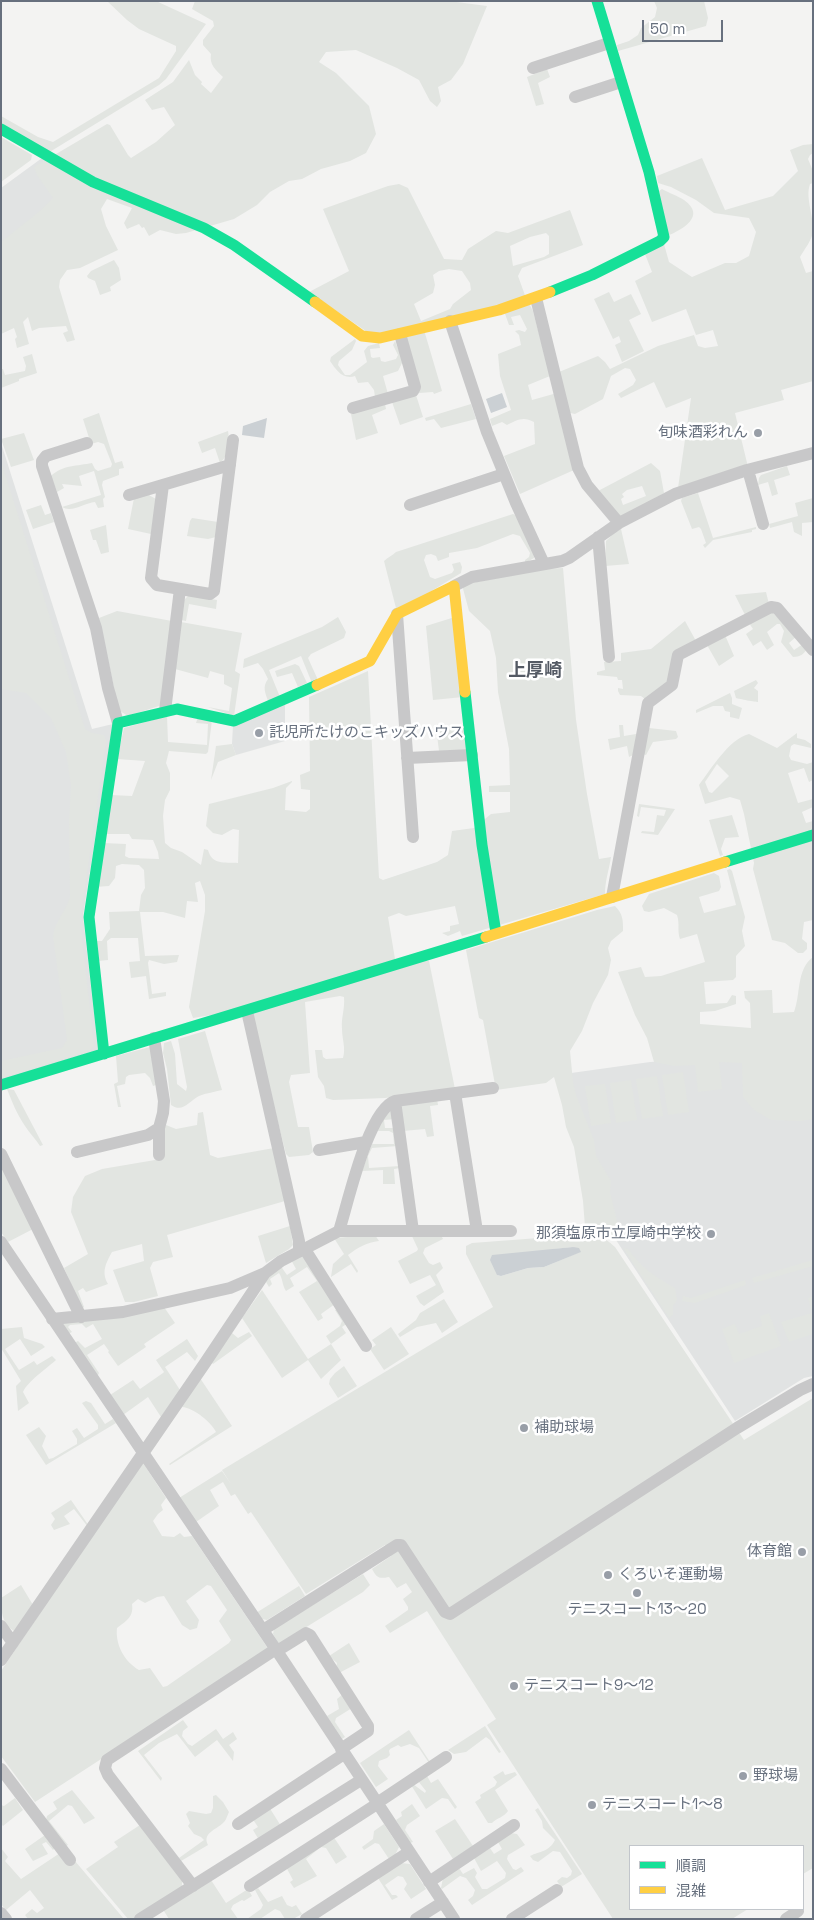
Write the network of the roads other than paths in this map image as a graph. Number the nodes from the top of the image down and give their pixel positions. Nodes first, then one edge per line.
1 (597, 1) edge
2 (609, 43) junction
3 (533, 68) dead end
4 (621, 82) junction
5 (575, 97) dead end
6 (1, 129) edge
7 (536, 298) junction
8 (450, 321) junction
9 (400, 334) junction
10 (353, 408) dead end
11 (233, 440) dead end
12 (87, 443) dead end
13 (813, 453) edge
14 (230, 465) junction
15 (748, 470) junction
16 (504, 474) junction
17 (163, 485) junction
18 (130, 495) dead end
19 (410, 505) dead end
20 (619, 523) junction
21 (763, 524) dead end
22 (598, 537) junction
23 (544, 564) junction
24 (454, 586) junction
25 (180, 589) junction
26 (397, 614) junction
27 (813, 650) edge
28 (609, 657) dead end
29 (165, 712) junction
30 (118, 723) junction
31 (472, 755) junction
32 (408, 758) junction
33 (813, 835) edge
34 (413, 837) dead end
35 (612, 897) junction
36 (496, 933) junction
37 (247, 1011) junction
38 (154, 1038) junction
39 (104, 1054) junction
40 (1, 1085) edge
41 (494, 1088) dead end
42 (455, 1093) junction
43 (395, 1101) junction
44 (159, 1128) junction
45 (366, 1142) junction
46 (320, 1150) dead end
47 (77, 1152) dead end
48 (1, 1154) edge
49 (159, 1155) dead end
50 (339, 1231) junction
51 (413, 1231) junction
52 (477, 1231) junction
53 (511, 1231) dead end
54 (2, 1246) edge
55 (302, 1249) junction
56 (265, 1273) junction
57 (81, 1317) junction
58 (52, 1319) junction
59 (366, 1346) dead end
60 (813, 1384) edge
61 (142, 1454) junction
62 (1, 1626) edge
63 (262, 1630) junction
64 (13, 1643) junction
65 (276, 1650) junction
66 (1, 1660) edge
67 (343, 1751) junction
68 (446, 1757) dead end
69 (1, 1769) edge
70 (361, 1780) junction
71 (377, 1803) junction
72 (238, 1824) dead end
73 (514, 1824) dead end
74 (409, 1852) junction
75 (70, 1860) dead end
76 (429, 1882) junction
77 (193, 1886) junction
78 (250, 1886) dead end
79 (556, 1890) dead end
80 (443, 1902) junction
81 (798, 1911) dead end
82 (1, 1913) edge
83 (6, 1919) edge
84 (140, 1919) edge
85 (306, 1919) edge
86 (416, 1919) edge
87 (454, 1919) edge
88 (512, 1919) edge
89 (786, 1919) edge

1 - 2 street
2 - 3 street
2 - 4 street
4 - 5 street
4 - 7 street
6 - 9 street
7 - 8 street
7 - 20 street
8 - 9 street
8 - 16 street
9 - 10 street
11 - 14 street
12 - 30 street
13 - 15 street
14 - 17 street
14 - 25 street
15 - 20 street
15 - 21 street
16 - 19 street
16 - 23 street
17 - 18 street
17 - 25 street
20 - 22 street
22 - 23 street
22 - 28 street
23 - 24 street
24 - 26 street
24 - 31 street
25 - 29 street
26 - 29 street
26 - 32 street
27 - 35 street
29 - 30 street
30 - 39 street
31 - 32 street
31 - 36 street
32 - 34 street
33 - 35 street
35 - 36 street
36 - 37 street
37 - 38 street
37 - 55 street
38 - 39 street
38 - 44 street
39 - 40 street
41 - 42 street
42 - 43 street
42 - 52 street
43 - 45 street
43 - 51 street
44 - 47 street
44 - 49 street
45 - 46 street
45 - 50 street
48 - 57 street
50 - 51 street
50 - 55 street
51 - 52 street
52 - 53 street
54 - 58 street
55 - 56 street
55 - 59 street
56 - 57 street
56 - 61 street
57 - 58 street
58 - 61 street
60 - 63 street
61 - 63 street
61 - 64 street
62 - 64 street
63 - 65 street
64 - 66 street
65 - 67 street
65 - 67 street
65 - 77 street
67 - 70 street
67 - 72 street
68 - 71 street
69 - 75 street
70 - 71 street
70 - 77 street
71 - 74 street
71 - 78 street
73 - 76 street
74 - 76 street
74 - 85 street
76 - 80 street
77 - 84 street
79 - 88 street
80 - 86 street
80 - 87 street
81 - 89 street
82 - 83 street

